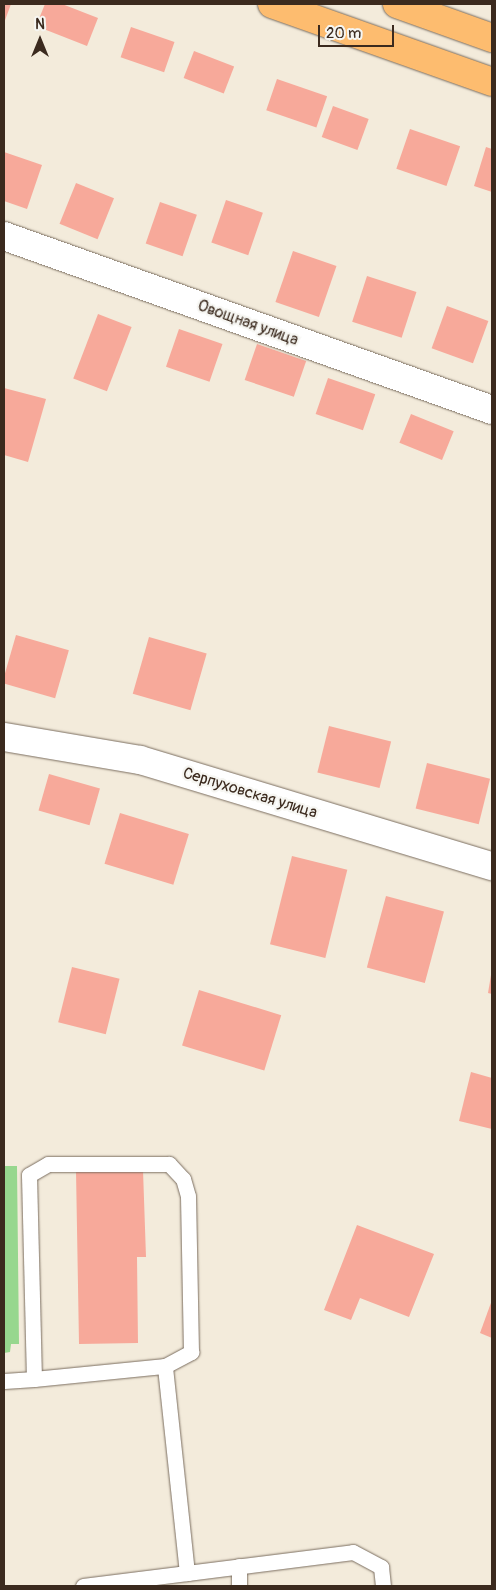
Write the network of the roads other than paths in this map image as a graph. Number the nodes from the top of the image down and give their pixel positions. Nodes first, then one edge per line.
1 (272, 4) edge
2 (397, 4) edge
3 (492, 38) edge
4 (492, 82) edge
5 (4, 236) edge
6 (492, 410) edge
7 (4, 737) edge
8 (492, 866) edge
9 (165, 1366) junction
10 (34, 1379) junction
11 (4, 1381) edge
12 (239, 1566) junction
13 (187, 1573) junction
14 (83, 1586) edge
15 (239, 1586) edge
16 (383, 1586) edge

1 - 4 main road
2 - 3 main road
5 - 6 street, Овощная улица
7 - 8 street, Серпуховская улица
9 - 10 lane
9 - 10 lane
9 - 13 lane
10 - 11 lane
12 - 13 lane
12 - 15 lane
12 - 16 lane
13 - 14 lane

